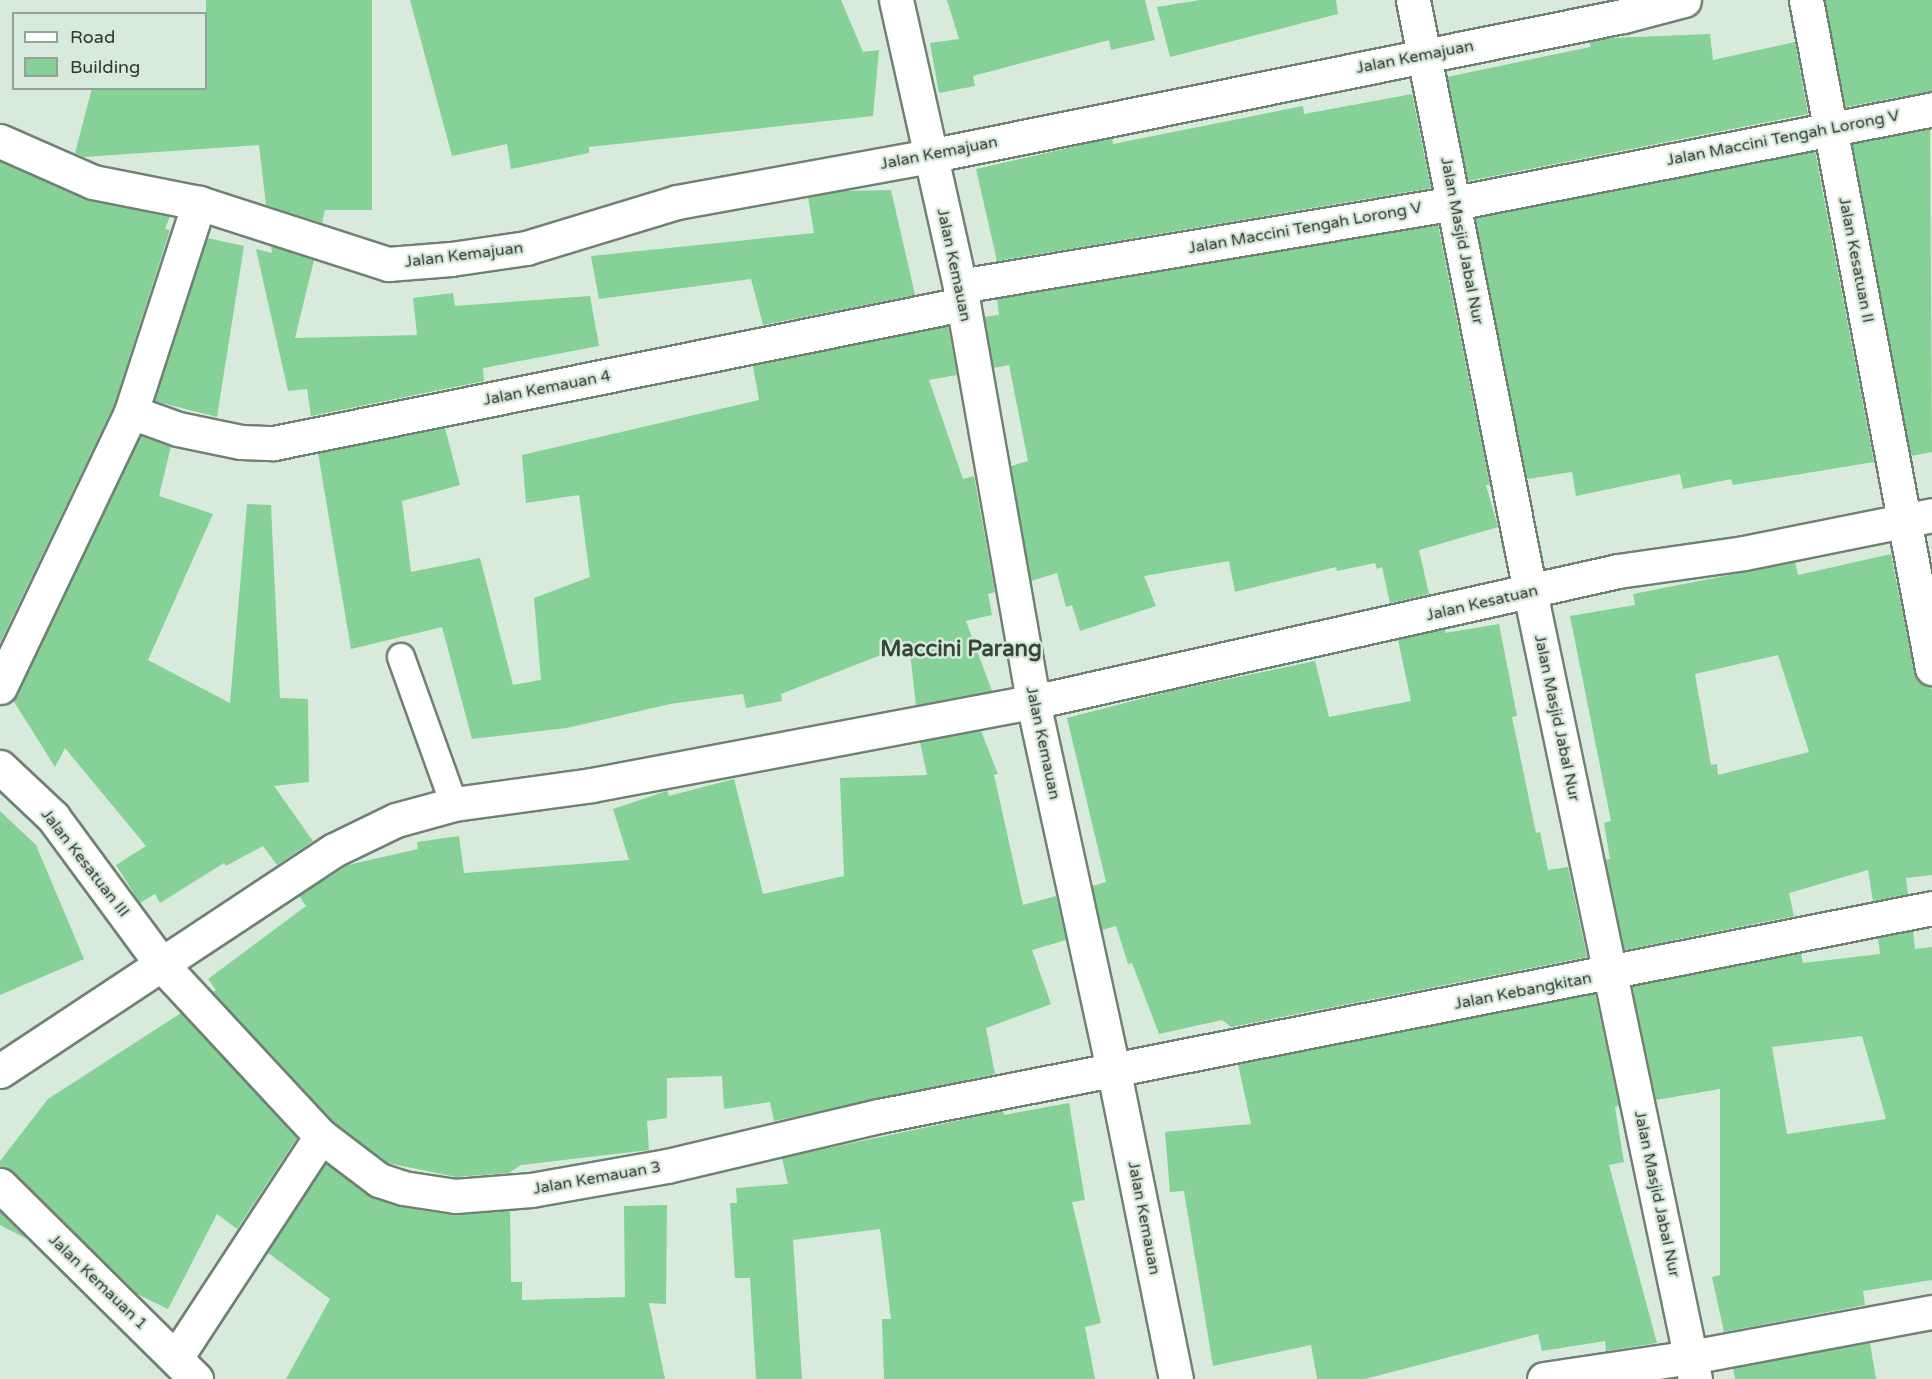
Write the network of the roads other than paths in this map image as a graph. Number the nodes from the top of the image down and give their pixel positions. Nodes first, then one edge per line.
1 (896, 0) edge
2 (1413, 0) edge
3 (1684, 0) edge
4 (1806, 0) edge
5 (1426, 56) junction
6 (1932, 109) edge
7 (1831, 129) junction
8 (0, 141) edge
9 (929, 156) junction
10 (1455, 203) junction
11 (199, 204) junction
12 (962, 295) junction
13 (132, 412) junction
14 (1919, 517) edge
15 (1530, 592) junction
16 (401, 657) dead end
17 (1932, 668) edge
18 (0, 687) edge
19 (1033, 702) junction
20 (0, 767) edge
21 (454, 804) junction
22 (1932, 908) edge
23 (162, 965) junction
24 (1611, 974) junction
25 (0, 1071) edge
26 (1114, 1072) junction
27 (321, 1136) junction
28 (0, 1185) edge
29 (1932, 1312) edge
30 (187, 1368) edge
31 (1693, 1368) edge
32 (1176, 1379) edge
33 (1544, 1379) edge

1 - 9 street, Jalan Kemauan
2 - 5 street, Jalan Masjid Jabal Nur
3 - 5 street, Jalan Kemajuan
4 - 7 street, Jalan Kesatuan II
5 - 9 street, Jalan Kemajuan
5 - 10 street, Jalan Masjid Jabal Nur
6 - 7 street, Jalan Maccini Tengah Lorong V
7 - 10 street, Jalan Maccini Tengah Lorong V
7 - 14 street, Jalan Kesatuan II
8 - 11 street, Jalan Kemajuan
9 - 11 street, Jalan Kemajuan
9 - 12 street, Jalan Kemauan
10 - 12 street, Jalan Maccini Tengah Lorong V
10 - 15 street, Jalan Masjid Jabal Nur
11 - 13 street
12 - 13 street, Jalan Kemauan 4
12 - 19 street, Jalan Kemauan
13 - 18 street
14 - 15 street, Jalan Kesatuan
14 - 17 street, Jalan Kesatuan II
15 - 19 street, Jalan Kesatuan
15 - 24 street, Jalan Masjid Jabal Nur
16 - 21 lane
19 - 21 street, Jalan Kesatuan
19 - 26 street, Jalan Kemauan
20 - 23 street, Jalan Kesatuan III
21 - 23 street, Jalan Kesatuan
22 - 24 street, Jalan Kebangkitan
23 - 25 street, Jalan Kesatuan
23 - 27 street, Jalan Kemauan 3
24 - 26 street, Jalan Kebangkitan
24 - 31 street, Jalan Masjid Jabal Nur
26 - 27 street, Jalan Kemauan 3
26 - 32 street, Jalan Kemauan
27 - 30 street
28 - 30 street, Jalan Kemauan 1
29 - 31 street
31 - 33 street

